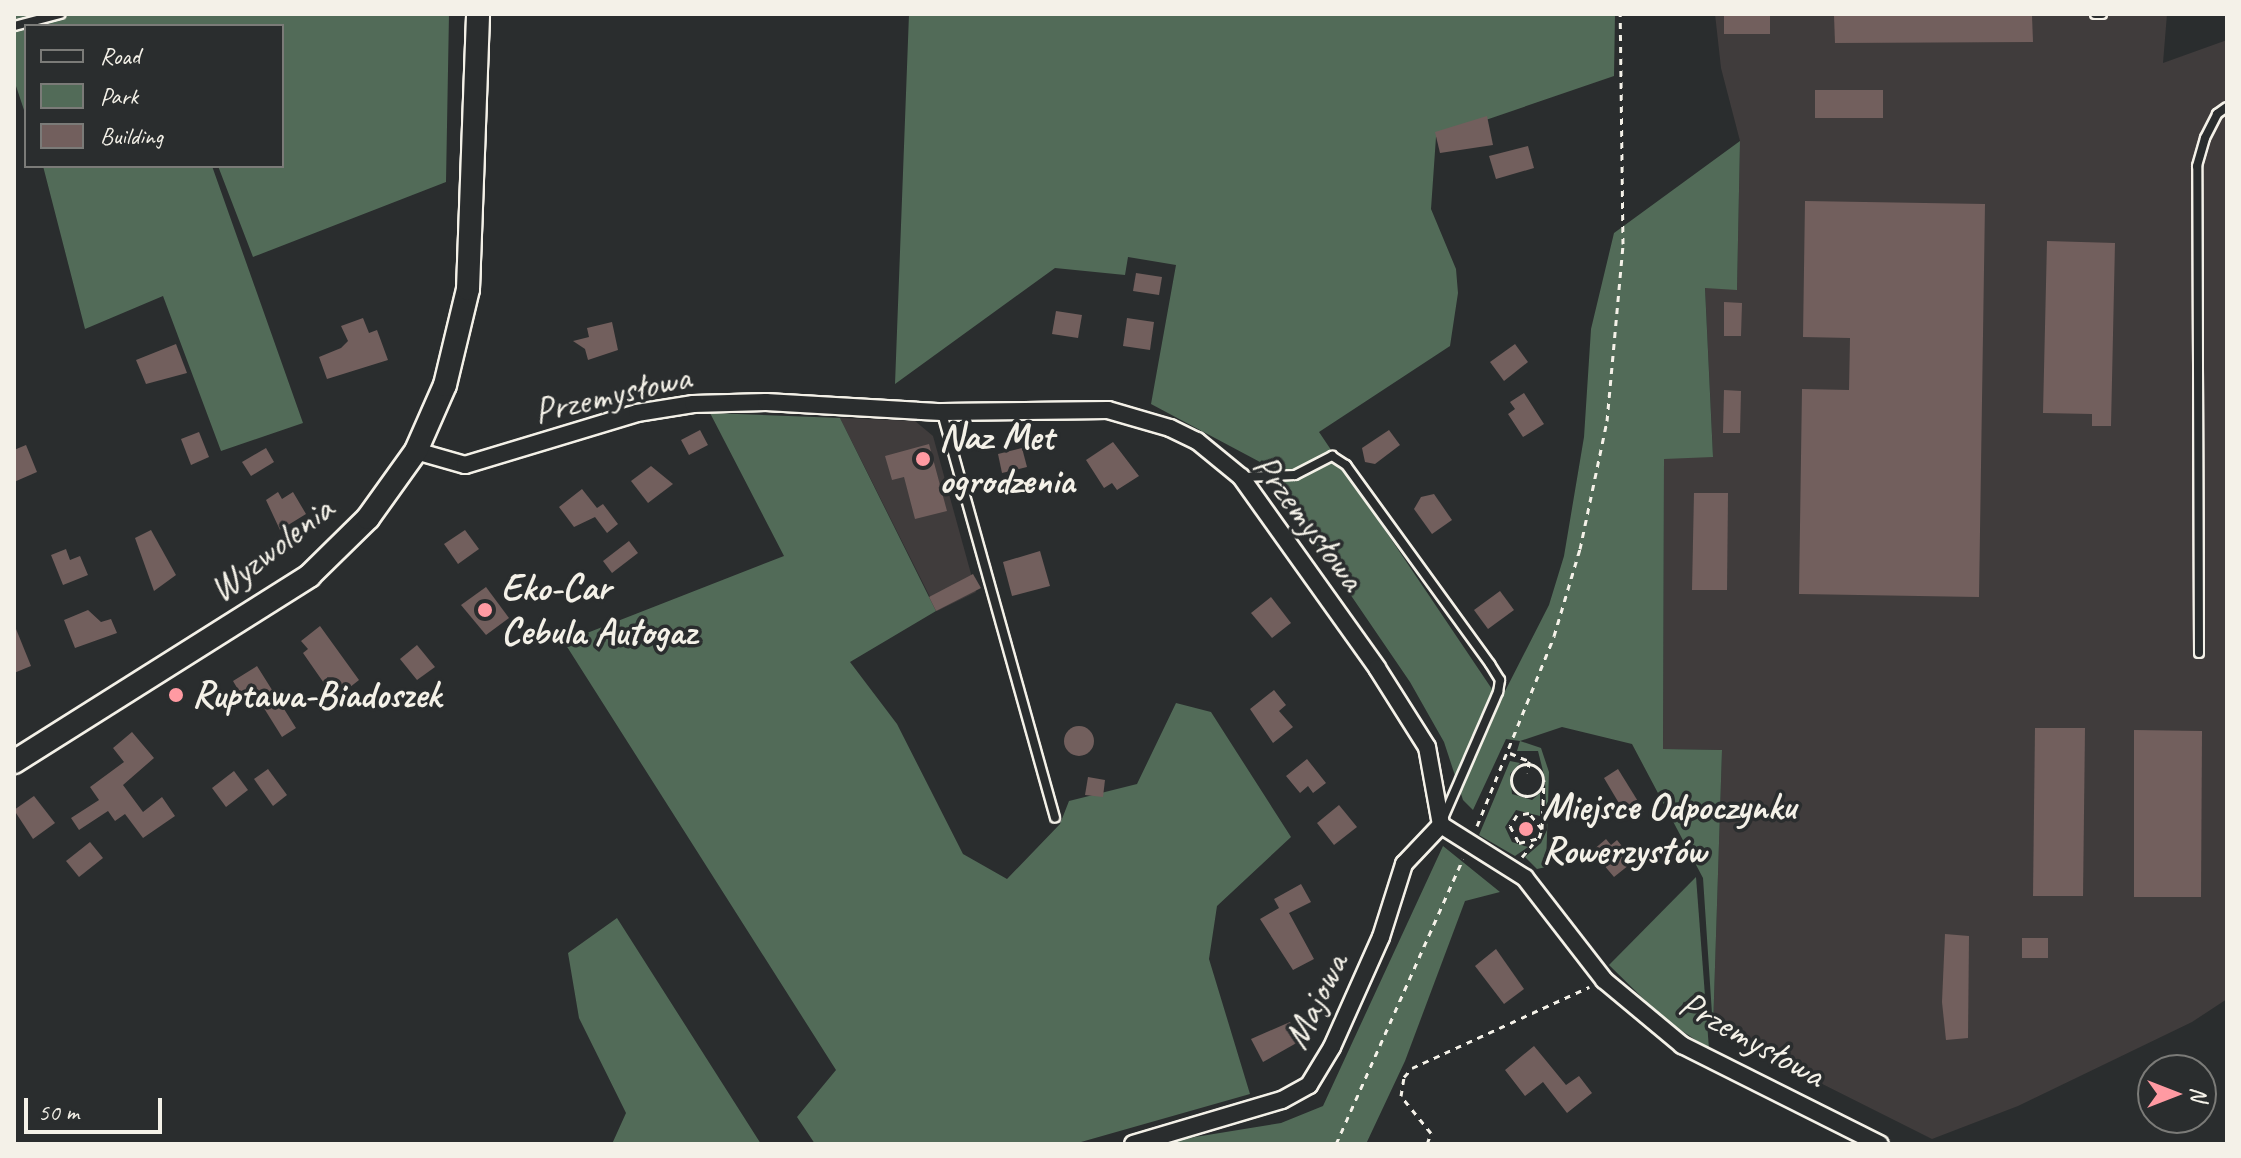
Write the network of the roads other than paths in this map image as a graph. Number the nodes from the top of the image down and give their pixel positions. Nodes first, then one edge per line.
1 (60, 14) edge
2 (478, 14) edge
3 (2095, 14) edge
4 (2102, 14) edge
5 (14, 26) edge
6 (2227, 107) edge
7 (942, 412) junction
8 (416, 451) junction
9 (1241, 477) junction
10 (2199, 653) dead end
11 (14, 762) edge
12 (1055, 817) dead end
13 (1441, 825) junction
14 (1133, 1144) edge
15 (1880, 1144) edge

1 - 5 lane
2 - 8 street, Wyzwolenia
3 - 4 lane
6 - 10 lane
7 - 8 street, Przemysłowa
7 - 9 street, Przemysłowa
7 - 12 lane
8 - 11 street, Wyzwolenia
9 - 13 street, Przemysłowa
9 - 13 lane
13 - 14 street, Majowa
13 - 15 street, Przemysłowa

